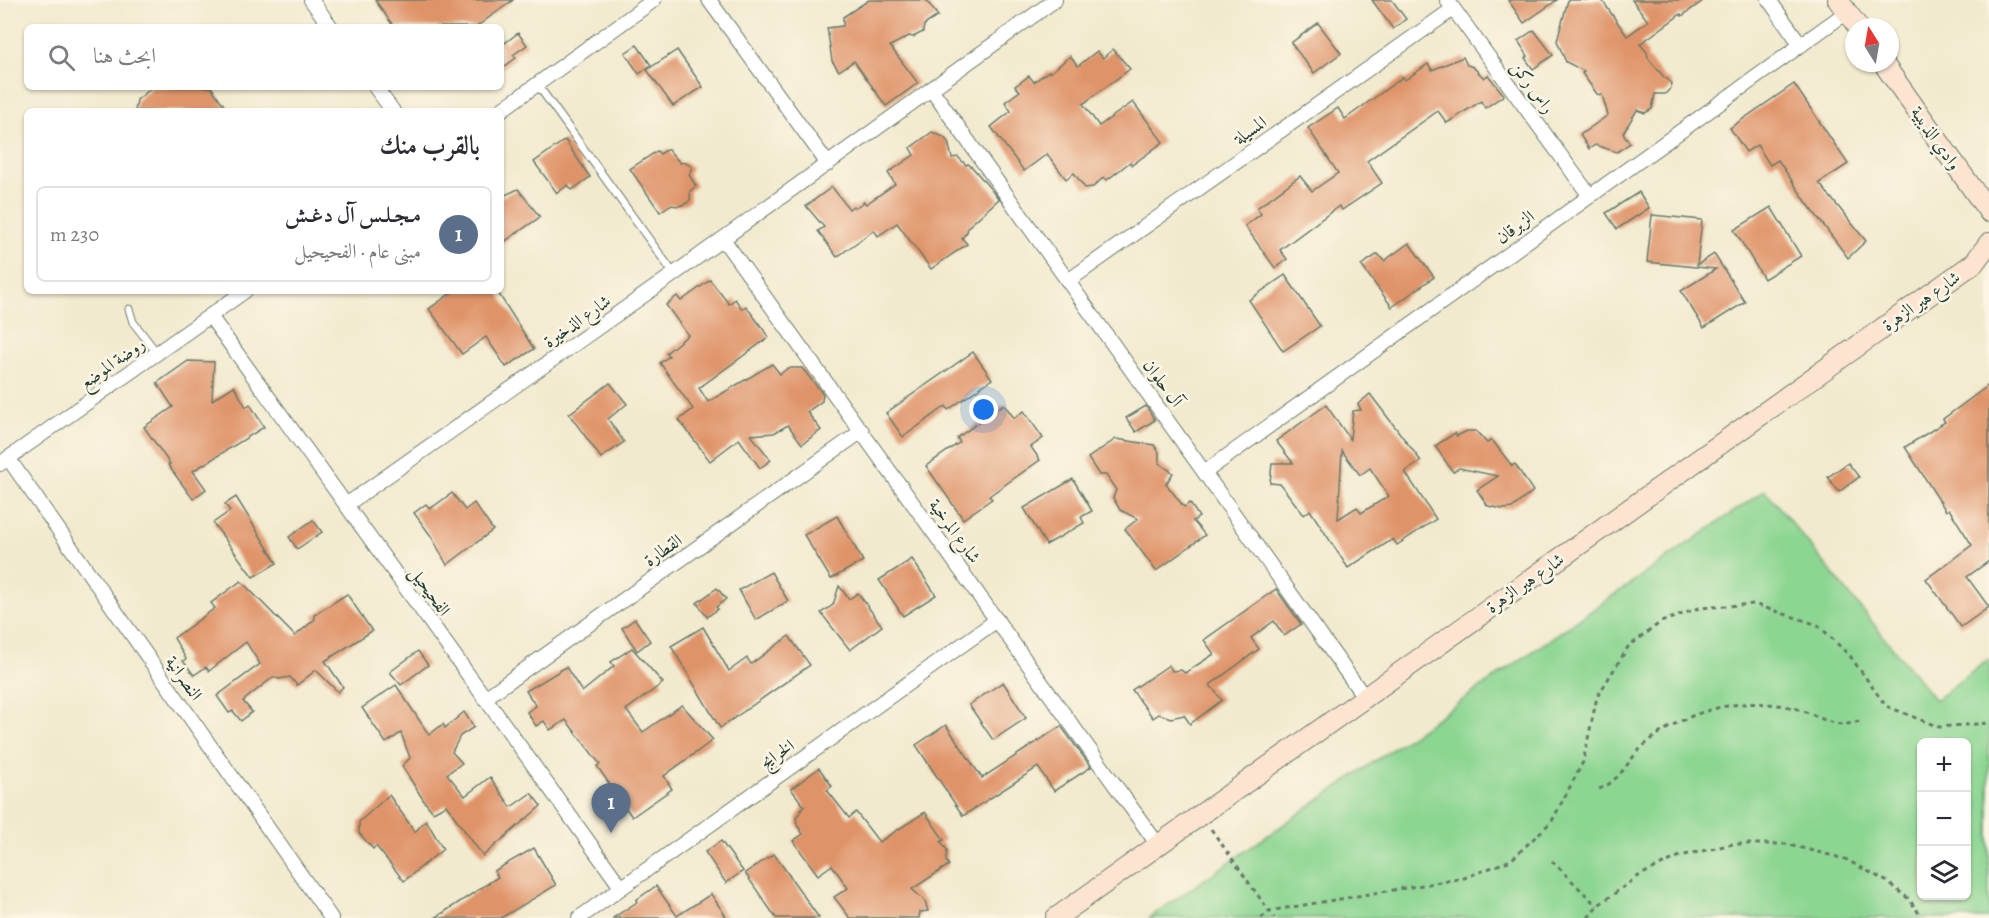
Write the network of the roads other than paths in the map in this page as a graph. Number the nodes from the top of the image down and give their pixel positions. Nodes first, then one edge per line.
1 (312, 0) edge
2 (654, 0) edge
3 (709, 0) edge
4 (1055, 0) edge
5 (1769, 0) edge
6 (1450, 4) edge
7 (1848, 13) edge
8 (329, 24) edge
9 (1801, 45) junction
10 (1889, 72) edge
11 (537, 84) junction
12 (931, 89) junction
13 (377, 90) edge
14 (391, 108) edge
15 (504, 108) edge
16 (828, 164) junction
17 (1590, 196) junction
18 (1989, 212) edge
19 (723, 239) junction
20 (1989, 243) edge
21 (675, 274) junction
22 (1068, 280) junction
23 (241, 294) edge
24 (129, 309) dead end
25 (210, 316) junction
26 (157, 353) junction
27 (862, 431) junction
28 (4, 461) edge
29 (1204, 472) junction
30 (346, 505) junction
31 (997, 620) junction
32 (485, 698) junction
33 (1365, 698) junction
34 (1158, 845) junction
35 (621, 887) junction
36 (331, 918) edge
37 (579, 918) edge
38 (1056, 918) edge

1 - 8 street
2 - 11 street
3 - 16 street
4 - 12 street, شارع الذخيرة
5 - 9 street
6 - 17 street, راس ركن
6 - 22 street, المسيلة
7 - 9 street, الزبرقان
9 - 17 street, الزبرقان
10 - 18 street, وادي الذيبية
11 - 15 street
11 - 21 lane
12 - 16 street, شارع الذخيرة
12 - 22 street, آل حلوان
13 - 14 street
16 - 19 street, شارع الذخيرة
17 - 29 street, الزبرقان
19 - 21 street, شارع الذخيرة
19 - 27 street, شارع المرخية
20 - 33 street, شارع هير الزهرة
21 - 30 street, شارع الذخيرة
22 - 29 street, آل حلوان
23 - 25 street, روضة الموضع
24 - 26 lane
25 - 26 street, روضة الموضع
25 - 30 street, الفحيحيل
26 - 28 street, روضة الموضع
27 - 31 street, شارع المرخية
27 - 32 street, القطارة
28 - 36 street, النصرانية
29 - 33 street, آل حلوان
30 - 32 street, الفحيحيل
31 - 34 street, شارع المرخية
31 - 35 street, الخرايج
32 - 35 street, الفحيحيل
33 - 34 street, شارع هير الزهرة
34 - 38 street, شارع هير الزهرة
35 - 37 street, الخرايج

